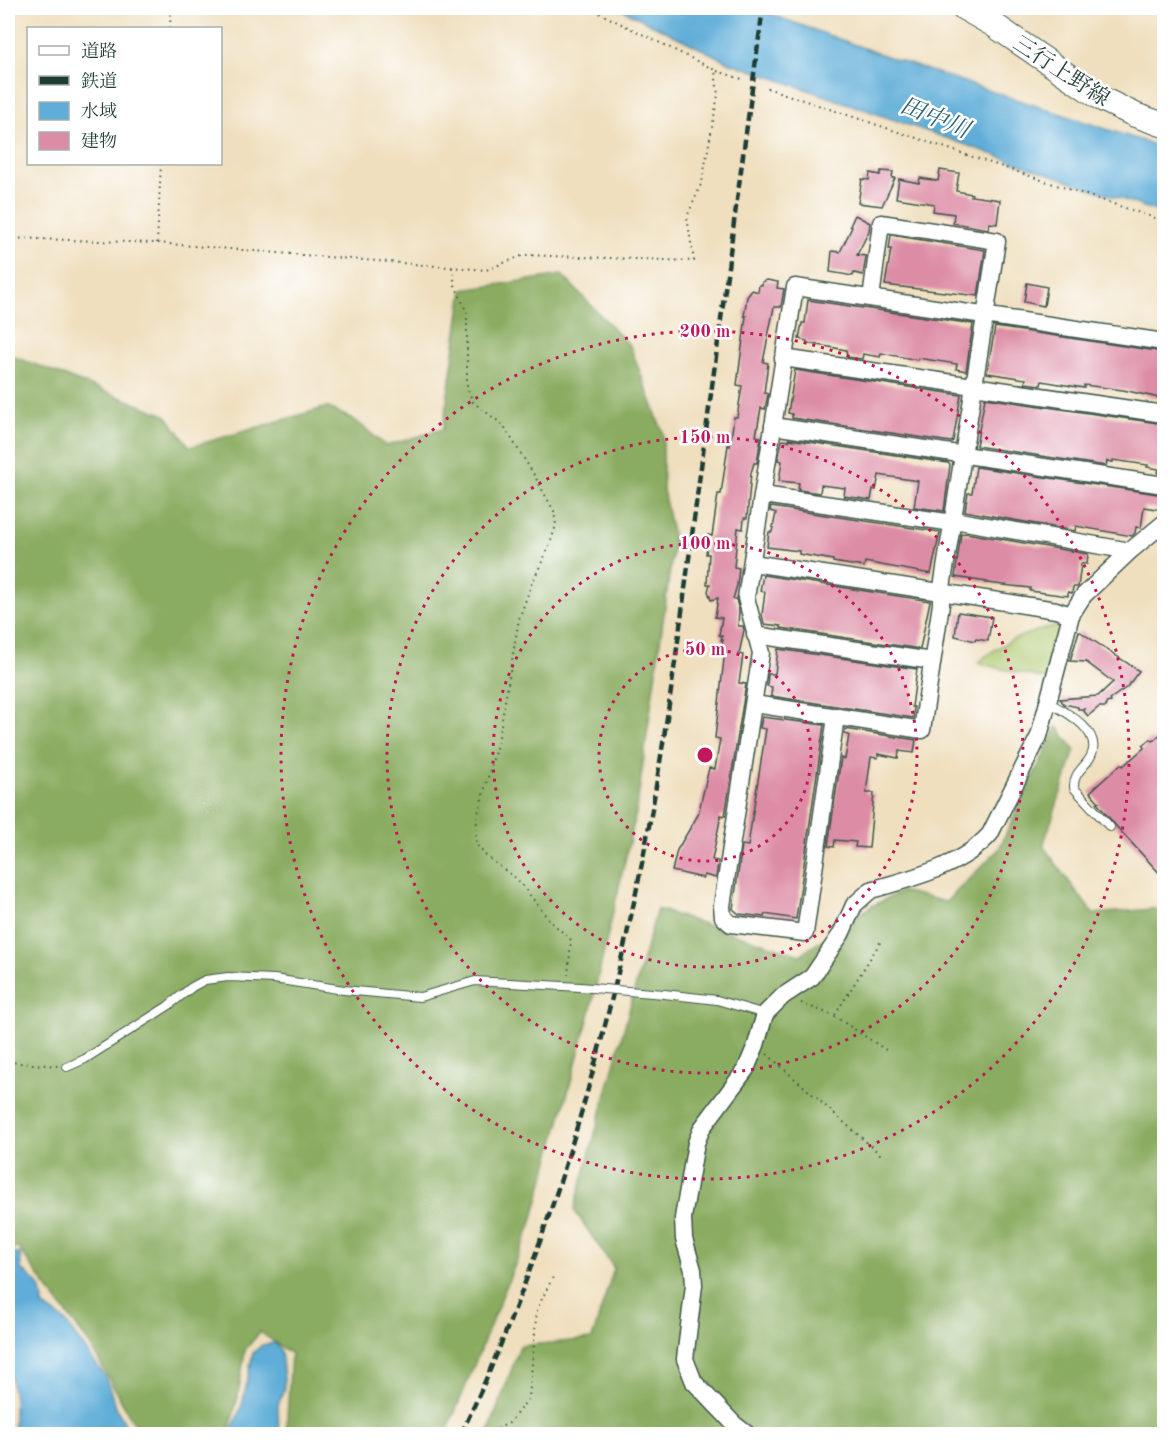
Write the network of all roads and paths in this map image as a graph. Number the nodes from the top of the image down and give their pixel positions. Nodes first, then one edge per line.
1 (171, 8) edge
2 (589, 8) edge
3 (963, 8) edge
4 (170, 27) edge
5 (715, 70) junction
6 (742, 80) dead end
7 (766, 88) dead end
8 (1164, 125) edge
9 (161, 165) edge
10 (1164, 221) edge
11 (8, 238) edge
12 (157, 243) junction
13 (452, 267) junction
14 (871, 298) junction
15 (986, 315) junction
16 (1164, 342) edge
17 (783, 358) junction
18 (974, 386) junction
19 (1164, 414) edge
20 (773, 426) junction
21 (963, 455) junction
22 (1164, 485) edge
23 (763, 495) junction
24 (953, 521) junction
25 (1164, 523) edge
26 (1130, 551) junction
27 (752, 563) junction
28 (941, 594) junction
29 (1071, 615) junction
30 (755, 634) junction
31 (932, 661) junction
32 (1048, 702) junction
33 (753, 704) junction
34 (836, 717) junction
35 (1110, 827) dead end
36 (881, 941) dead end
37 (568, 986) junction
38 (785, 995) junction
39 (765, 1014) junction
40 (834, 1016) junction
41 (756, 1045) junction
42 (890, 1052) dead end
43 (8, 1062) edge
44 (66, 1067) joint
45 (882, 1156) dead end
46 (553, 1277) dead end
47 (494, 1434) edge
48 (747, 1434) edge

1 - 4 path
2 - 5 path
3 - 8 main road, 三行上野線
5 - 6 path
5 - 13 path
7 - 10 path
9 - 12 path
11 - 12 path
12 - 13 path
13 - 37 path
14 - 15 street
14 - 15 street
14 - 17 street
15 - 16 street
15 - 18 street
17 - 18 street
17 - 20 street
18 - 19 street
18 - 21 street
20 - 21 street
20 - 23 street
21 - 22 street
21 - 24 street
23 - 24 street
23 - 27 street
24 - 26 street
24 - 28 street
25 - 26 street
26 - 29 street
27 - 28 street
27 - 30 street
28 - 29 street
28 - 31 street
29 - 32 street
30 - 31 street
30 - 33 street
31 - 34 street
32 - 35 lane
32 - 38 street
33 - 34 street
33 - 34 street
36 - 40 path
37 - 39 lane, bridge
37 - 44 lane
38 - 39 street
38 - 40 path
39 - 41 street
40 - 42 path
41 - 45 path
41 - 48 street
43 - 44 path
46 - 47 path

